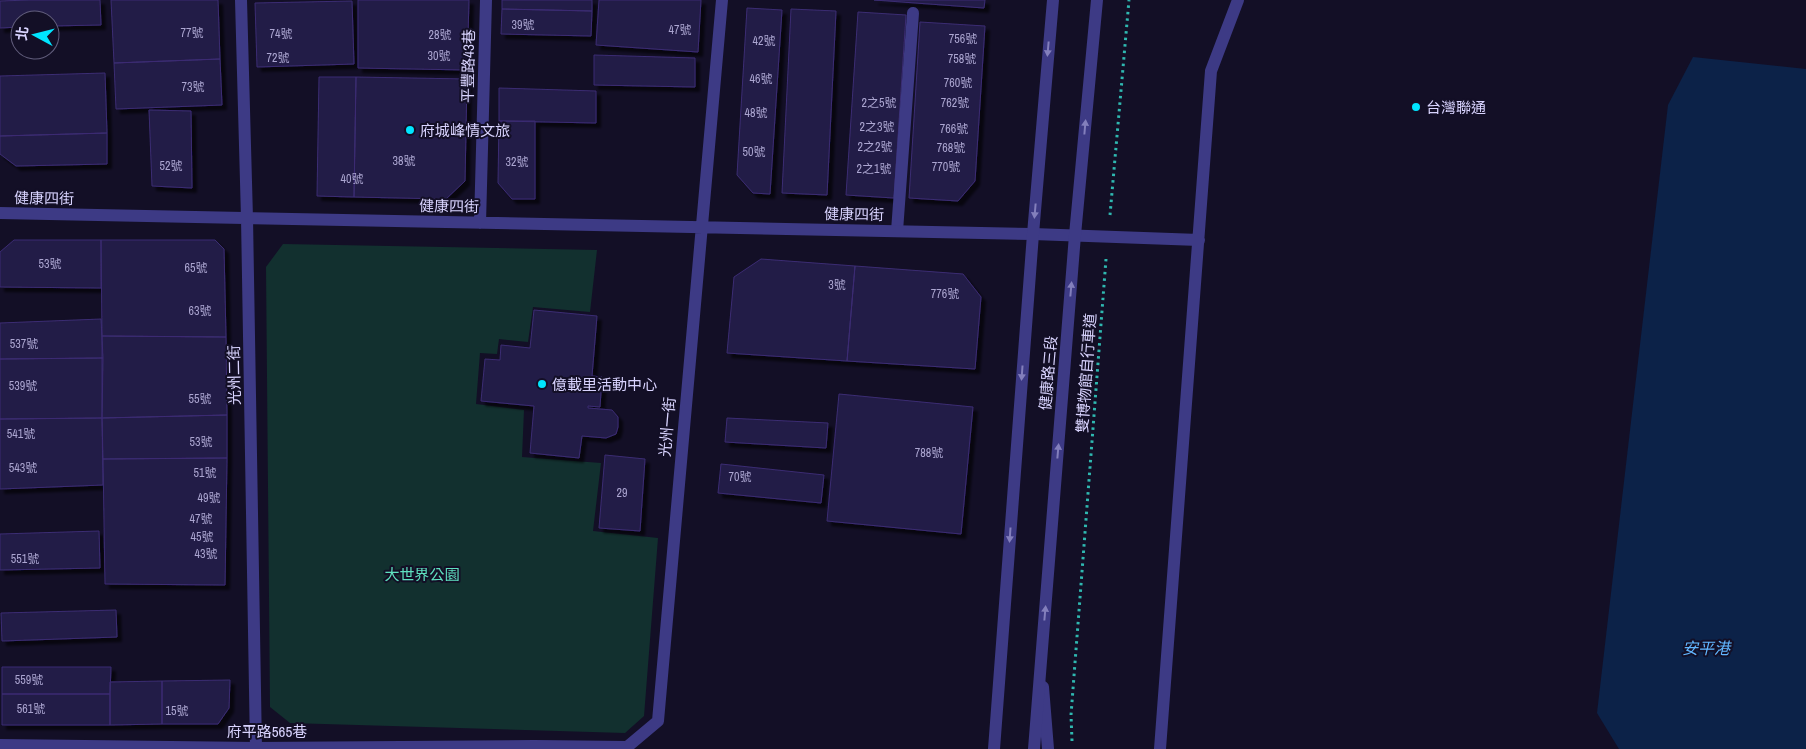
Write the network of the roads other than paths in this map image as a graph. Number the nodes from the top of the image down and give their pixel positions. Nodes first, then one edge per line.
1 (240, 0) edge
2 (486, 0) edge
3 (722, 0) edge
4 (1053, 0) edge
5 (1097, 0) edge
6 (1238, 0) edge
7 (913, 12) dead end
8 (0, 214) edge
9 (247, 218) junction
10 (480, 223) junction
11 (702, 228) junction
12 (897, 231) junction
13 (1033, 234) junction
14 (1075, 235) junction
15 (1199, 240) junction
16 (1041, 661) junction
17 (0, 746) edge
18 (534, 747) edge
19 (256, 748) edge
20 (994, 749) edge
21 (1034, 749) edge
22 (1048, 749) edge
23 (1160, 749) edge

1 - 9 street, 光州二街
2 - 10 street, 平豐路43巷
3 - 11 street, 光州一街
4 -> 13 street, 健康路三段
14 -> 5 street, 健康路三段
6 - 15 street
7 - 12 street, 健康四街
8 - 9 street, 健康四街
9 - 10 street, 健康四街
9 - 19 street, 光州二街
10 - 11 street, 健康四街
11 - 12 street, 健康四街
11 - 18 street, 光州一街
12 - 13 street, 健康四街
13 - 14 street, 健康四街
13 -> 20 street, 健康路三段
14 - 15 street, 健康四街
16 -> 14 street, 健康路三段
15 - 23 street
16 - 21 street, 健康路三段
16 - 22 street
17 - 19 street, 府平路565巷
18 - 19 street, 府平路565巷

